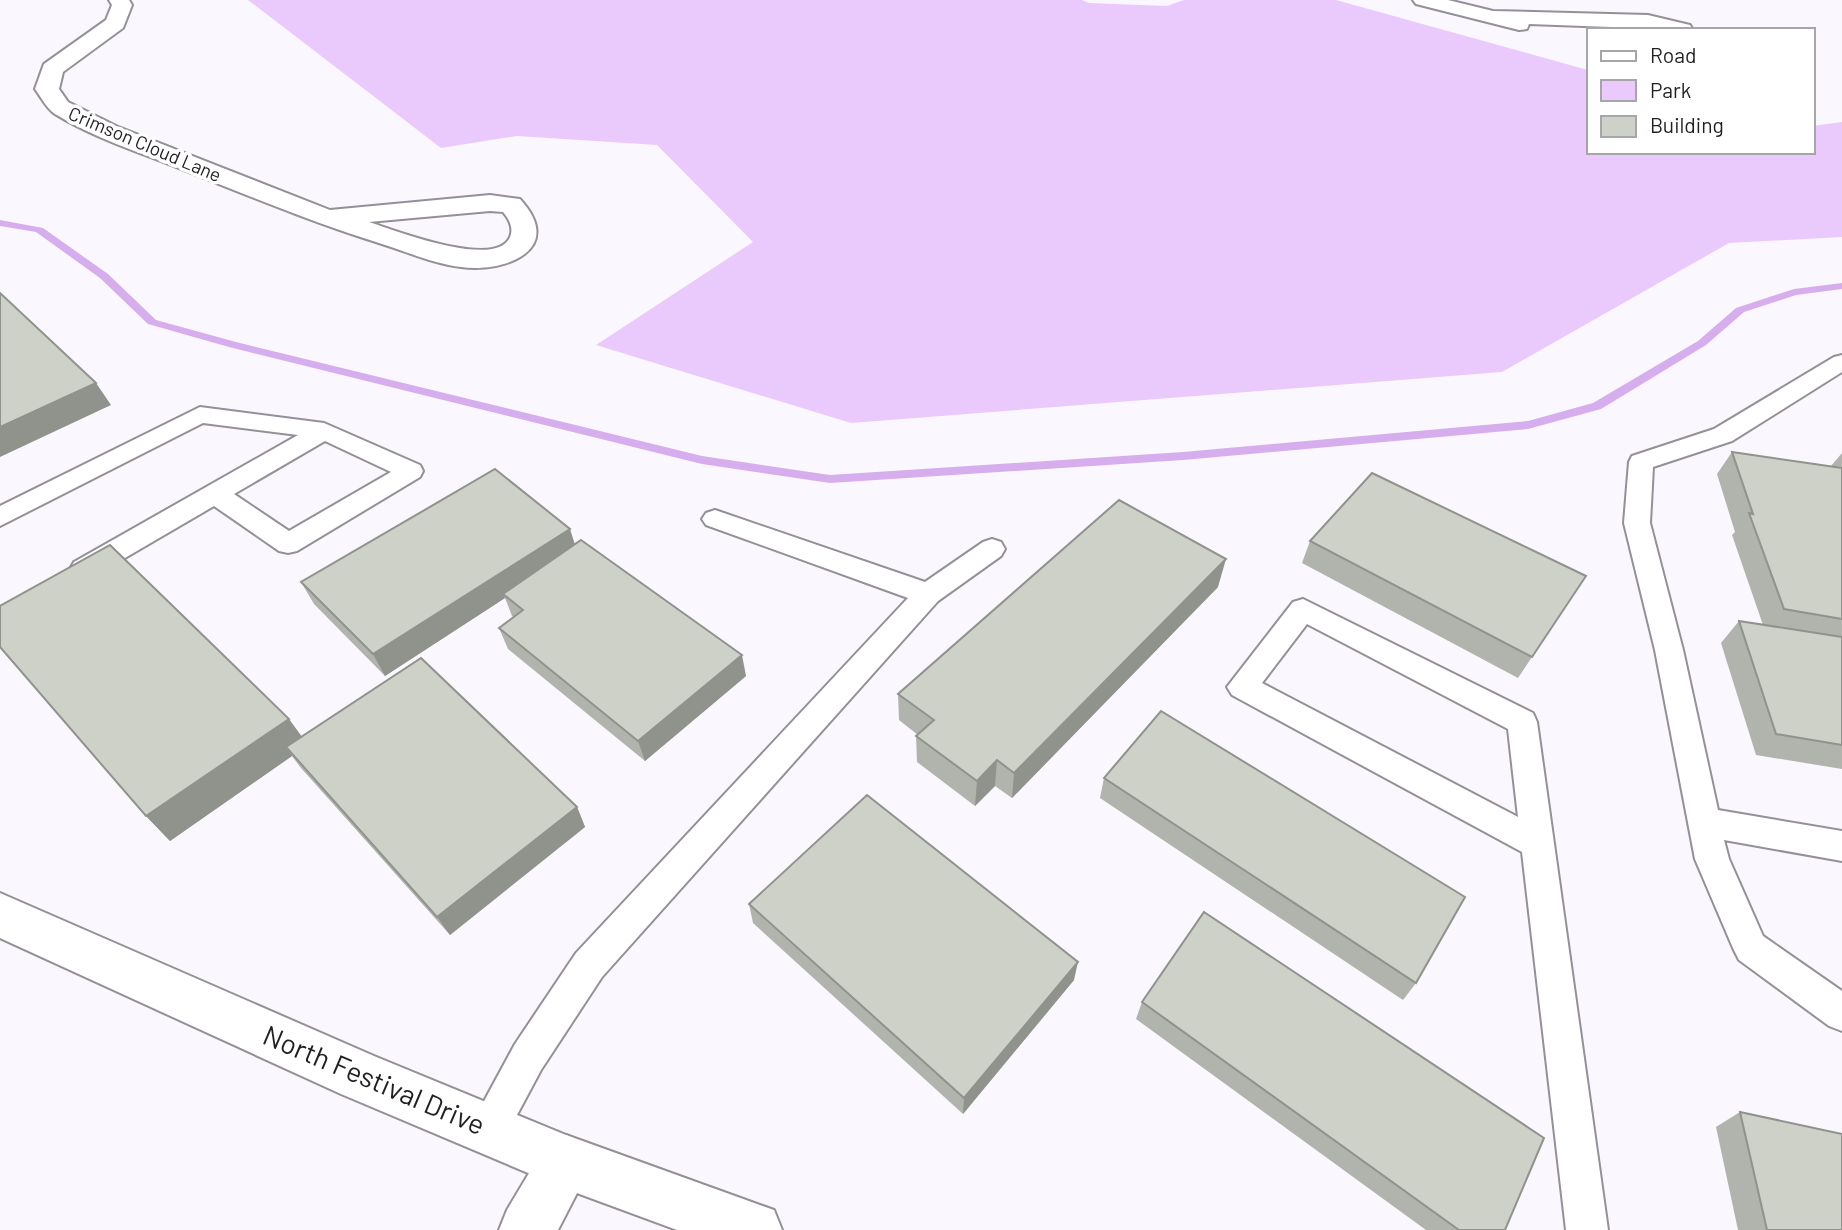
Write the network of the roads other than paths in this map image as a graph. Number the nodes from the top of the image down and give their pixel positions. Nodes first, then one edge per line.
1 (120, 0) edge
2 (1423, 0) edge
3 (1494, 18) junction
4 (1674, 28) edge
5 (1587, 41) edge
6 (327, 218) junction
7 (1842, 362) edge
8 (324, 431) junction
9 (215, 494) junction
10 (0, 517) edge
11 (715, 519) dead end
12 (992, 549) dead end
13 (60, 583) edge
14 (928, 594) junction
15 (1704, 822) junction
16 (1538, 844) junction
17 (1842, 846) edge
18 (0, 915) edge
19 (1842, 1013) edge
20 (488, 1129) junction
21 (566, 1162) junction
22 (527, 1230) edge
23 (754, 1230) edge
24 (1587, 1230) edge

1 - 6 street, Crimson Cloud Lane
2 - 3 street
3 - 4 street
3 - 5 street
6 - 6 street, Crimson Cloud Lane
7 - 15 lane
8 - 9 lane
8 - 9 lane
8 - 10 lane
9 - 13 lane
11 - 14 lane
12 - 14 lane
14 - 20 lane
15 - 17 lane
15 - 19 lane
16 - 16 lane
16 - 24 lane
18 - 20 street, North Festival Drive
20 - 21 street, North Festival Drive
21 - 22 street
21 - 23 street, North Festival Drive

